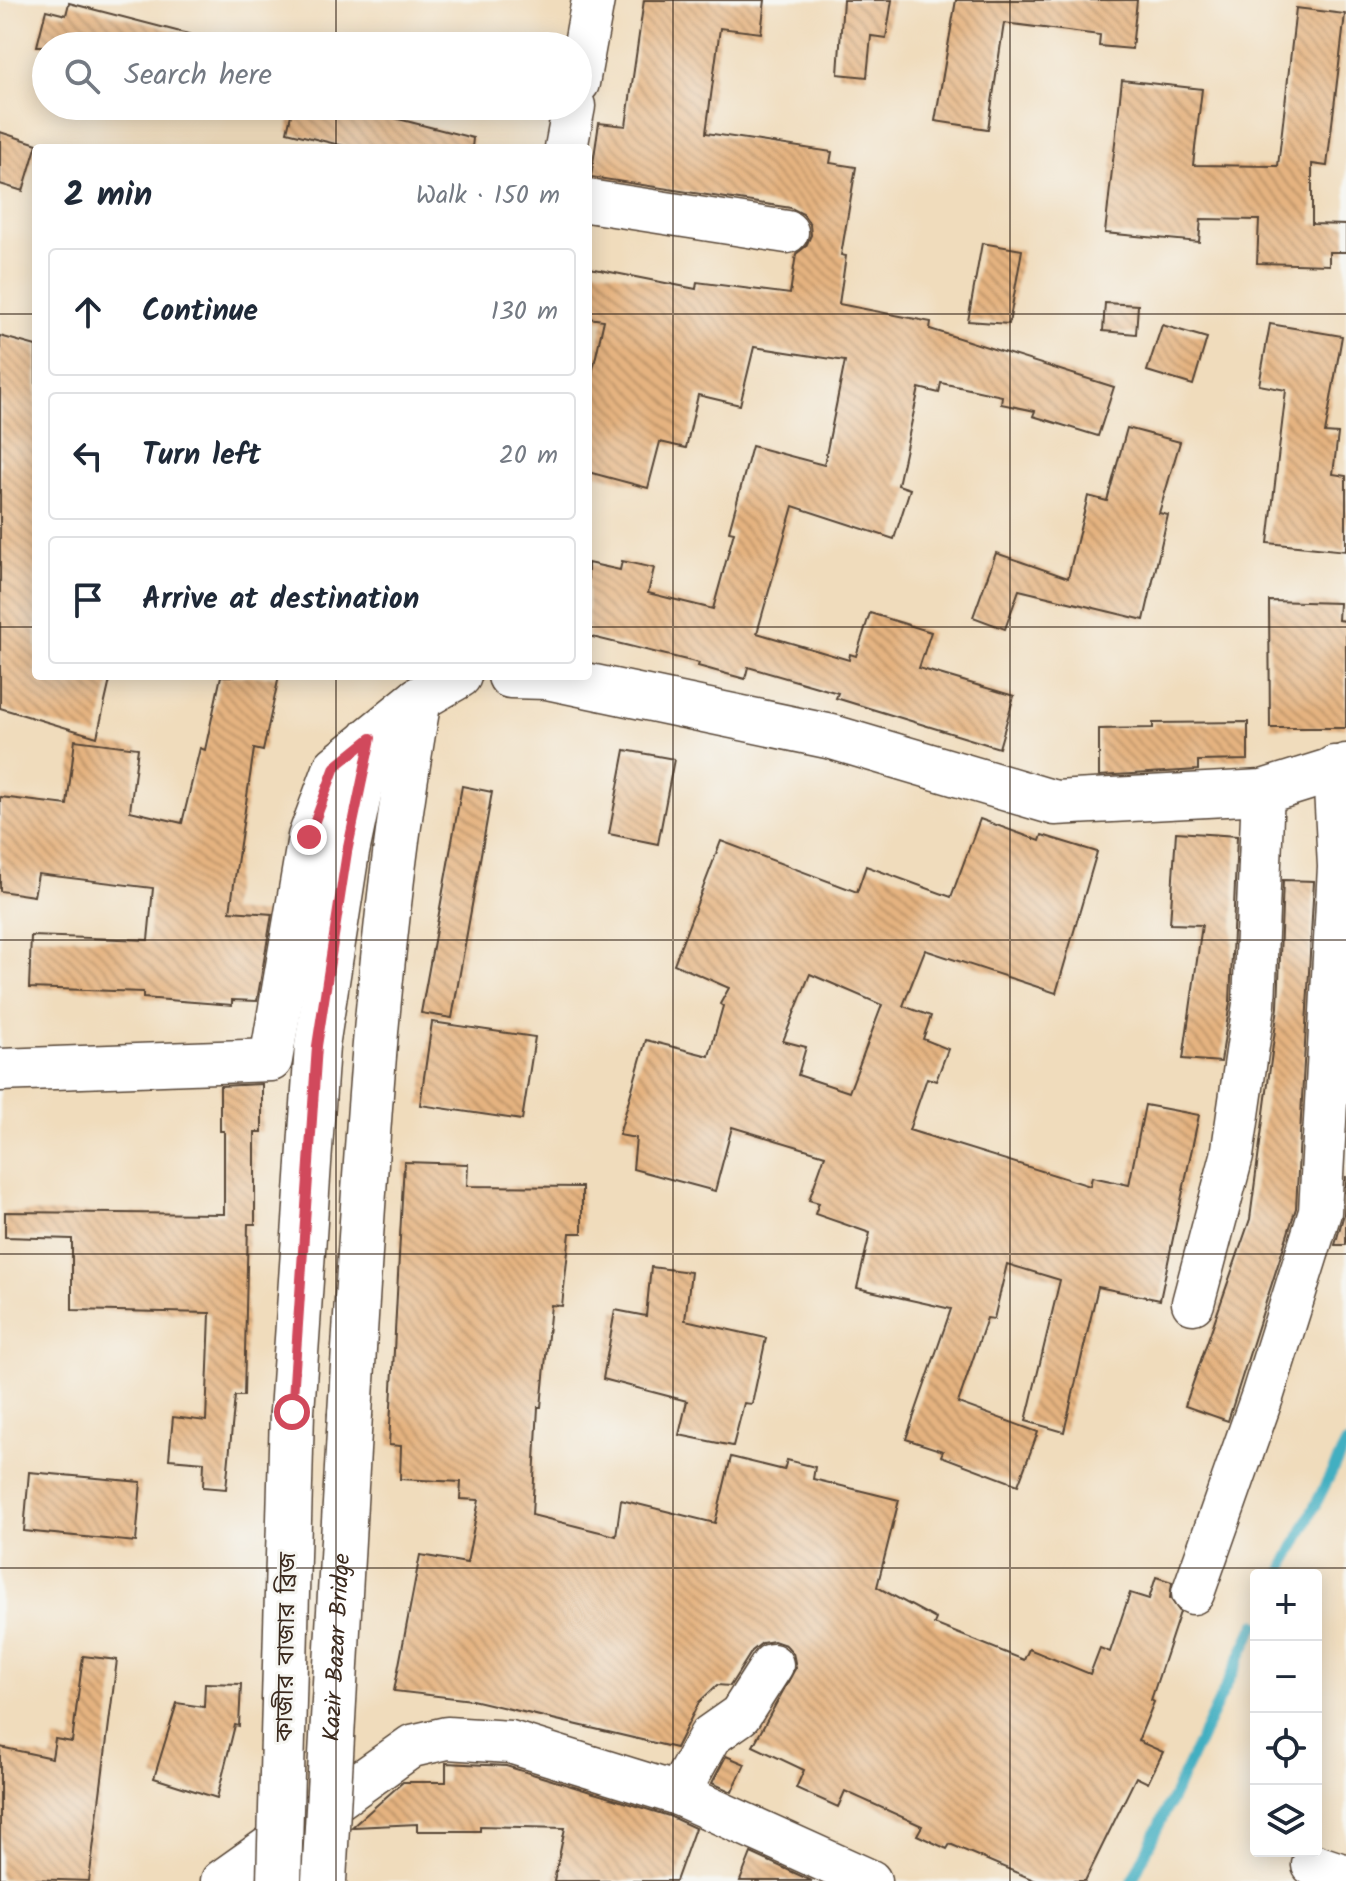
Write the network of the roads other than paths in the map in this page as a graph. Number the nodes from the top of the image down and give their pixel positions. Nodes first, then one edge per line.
1 (592, 0) edge
2 (587, 32) edge
3 (571, 120) edge
4 (567, 144) edge
5 (592, 202) edge
6 (787, 232) dead end
7 (452, 680) edge
8 (561, 680) edge
9 (419, 699) junction
10 (371, 738) junction
11 (1340, 766) edge
12 (1263, 792) junction
13 (0, 1070) edge
14 (1193, 1303) dead end
15 (1193, 1593) dead end
16 (772, 1665) dead end
17 (678, 1794) junction
18 (222, 1881) edge
19 (279, 1881) edge
20 (324, 1881) edge
21 (870, 1881) edge

1 - 2 street
3 - 4 street
5 - 6 street
7 - 9 main road
8 - 12 main road
9 - 10 main road
9 - 20 main road, Kazir Bazar Bridge, bridge
10 - 13 street
10 - 19 main road, কাজীর বাজার ব্রিজ, bridge
11 - 12 main road
11 - 15 street
12 - 14 street
16 - 17 street
17 - 18 street
17 - 21 street

